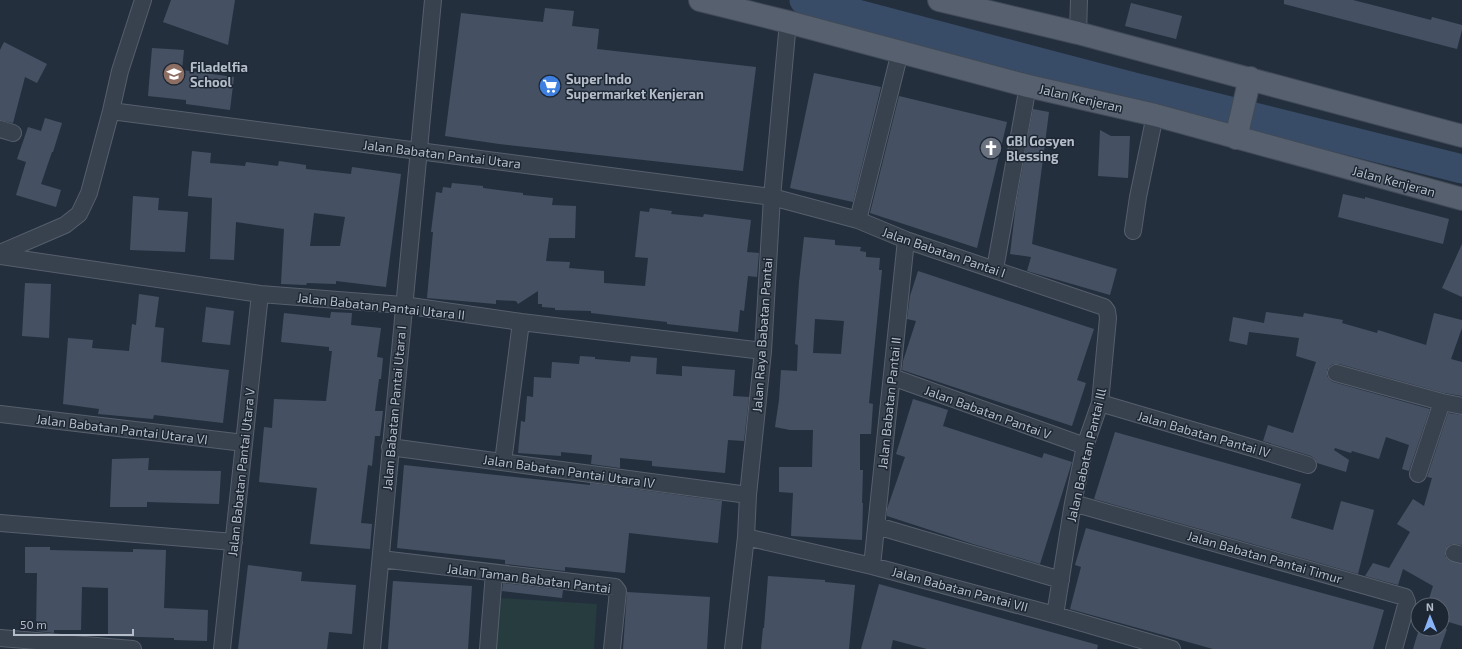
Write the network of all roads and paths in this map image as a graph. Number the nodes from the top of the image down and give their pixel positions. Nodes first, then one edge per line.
1 (143, 0) edge
2 (433, 0) edge
3 (700, 0) edge
4 (939, 0) edge
5 (1078, 0) edge
6 (788, 22) junction
7 (1078, 33) junction
8 (900, 52) junction
9 (1249, 80) junction
10 (1028, 86) junction
11 (111, 111) junction
12 (1155, 115) junction
13 (1236, 136) junction
14 (1462, 136) edge
15 (418, 151) junction
16 (772, 198) junction
17 (1462, 199) edge
18 (858, 220) junction
19 (1133, 231) dead end
20 (906, 240) junction
21 (0, 253) edge
22 (0, 256) edge
23 (995, 269) junction
24 (260, 294) junction
25 (403, 305) junction
26 (1108, 318) joint
27 (521, 322) junction
28 (763, 351) junction
29 (1336, 373) dead end
30 (892, 377) junction
31 (1442, 402) junction
32 (1100, 403) junction
33 (1462, 406) edge
34 (0, 414) edge
35 (244, 443) junction
36 (1085, 446) junction
37 (390, 447) junction
38 (503, 462) junction
39 (1308, 465) dead end
40 (1418, 474) dead end
41 (748, 495) junction
42 (1073, 503) junction
43 (0, 523) edge
44 (877, 526) junction
45 (746, 537) junction
46 (234, 542) junction
47 (381, 559) junction
48 (872, 566) junction
49 (494, 573) junction
50 (1061, 580) junction
51 (1055, 615) junction
52 (0, 638) edge
53 (1143, 645) edge
54 (133, 649) edge
55 (222, 649) edge
56 (372, 649) edge
57 (488, 649) edge
58 (612, 649) edge
59 (733, 649) edge
60 (1172, 649) edge
61 (1394, 649) edge

1 - 11 street
2 - 15 street, Jalan Babatan Pantai Utara I
3 - 6 main road, Jalan Kenjeran
4 - 7 main road
5 - 7 street
6 - 8 main road, Jalan Kenjeran
6 - 16 street, Jalan Raya Babatan Pantai
7 - 9 main road
8 - 10 main road, Jalan Kenjeran
8 - 18 street
9 - 13 main road
9 - 14 main road
10 - 12 main road, Jalan Kenjeran
10 - 23 street
11 - 15 street, Jalan Babatan Pantai Utara
11 - 21 street
12 - 13 main road, Jalan Kenjeran
12 - 19 street
13 - 17 main road, Jalan Kenjeran
15 - 16 street, Jalan Babatan Pantai Utara
15 - 25 street, Jalan Babatan Pantai Utara I
16 - 18 street, Jalan Babatan Pantai I
16 - 28 street, Jalan Raya Babatan Pantai
18 - 20 street, Jalan Babatan Pantai I
20 - 23 street, Jalan Babatan Pantai I
20 - 30 street, Jalan Babatan Pantai II
22 - 24 street, Jalan Babatan Pantai Utara II
23 - 26 street, Jalan Babatan Pantai I
24 - 25 street, Jalan Babatan Pantai Utara II
24 - 35 street, Jalan Babatan Pantai Utara V
25 - 27 street, Jalan Babatan Pantai Utara II
25 - 37 street, Jalan Babatan Pantai Utara I
26 - 32 street, Jalan Babatan Pantai Ill
27 - 28 street, Jalan Babatan Pantai Utara II
27 - 38 street
28 - 41 street, Jalan Raya Babatan Pantai
29 - 31 street
30 - 36 street, Jalan Babatan Pantai V
30 - 44 street, Jalan Babatan Pantai II
31 - 33 street
31 - 40 street
32 - 36 street, Jalan Babatan Pantai Ill
32 - 39 street, Jalan Babatan Pantai IV
34 - 35 street, Jalan Babatan Pantai Utara VI
35 - 46 street, Jalan Babatan Pantai Utara V
36 - 42 street, Jalan Babatan Pantai Ill
37 - 38 street, Jalan Babatan Pantai Utara IV
37 - 47 street, Jalan Babatan Pantai Utara I
38 - 41 street, Jalan Babatan Pantai Utara IV
41 - 45 street, Jalan Raya Babatan Pantai
42 - 50 street, Jalan Babatan Pantai Ill
42 - 61 street, Jalan Babatan Pantai Timur
43 - 46 street
44 - 48 street, Jalan Babatan Pantai II
44 - 50 street
45 - 48 street, Jalan Babatan Pantai VII
45 - 59 street, Jalan Raya Babatan Pantai
46 - 55 street, Jalan Babatan Pantai Utara V
47 - 49 street, Jalan Taman Babatan Pantai
47 - 56 street, Jalan Babatan Pantai Utara I
48 - 51 street, Jalan Babatan Pantai VII
49 - 57 street
49 - 58 street, Jalan Taman Babatan Pantai
50 - 51 street, Jalan Babatan Pantai Ill
51 - 53 street, Jalan Babatan Pantai VII
52 - 54 street
53 - 60 street, Jalan Babatan Pantai VII

